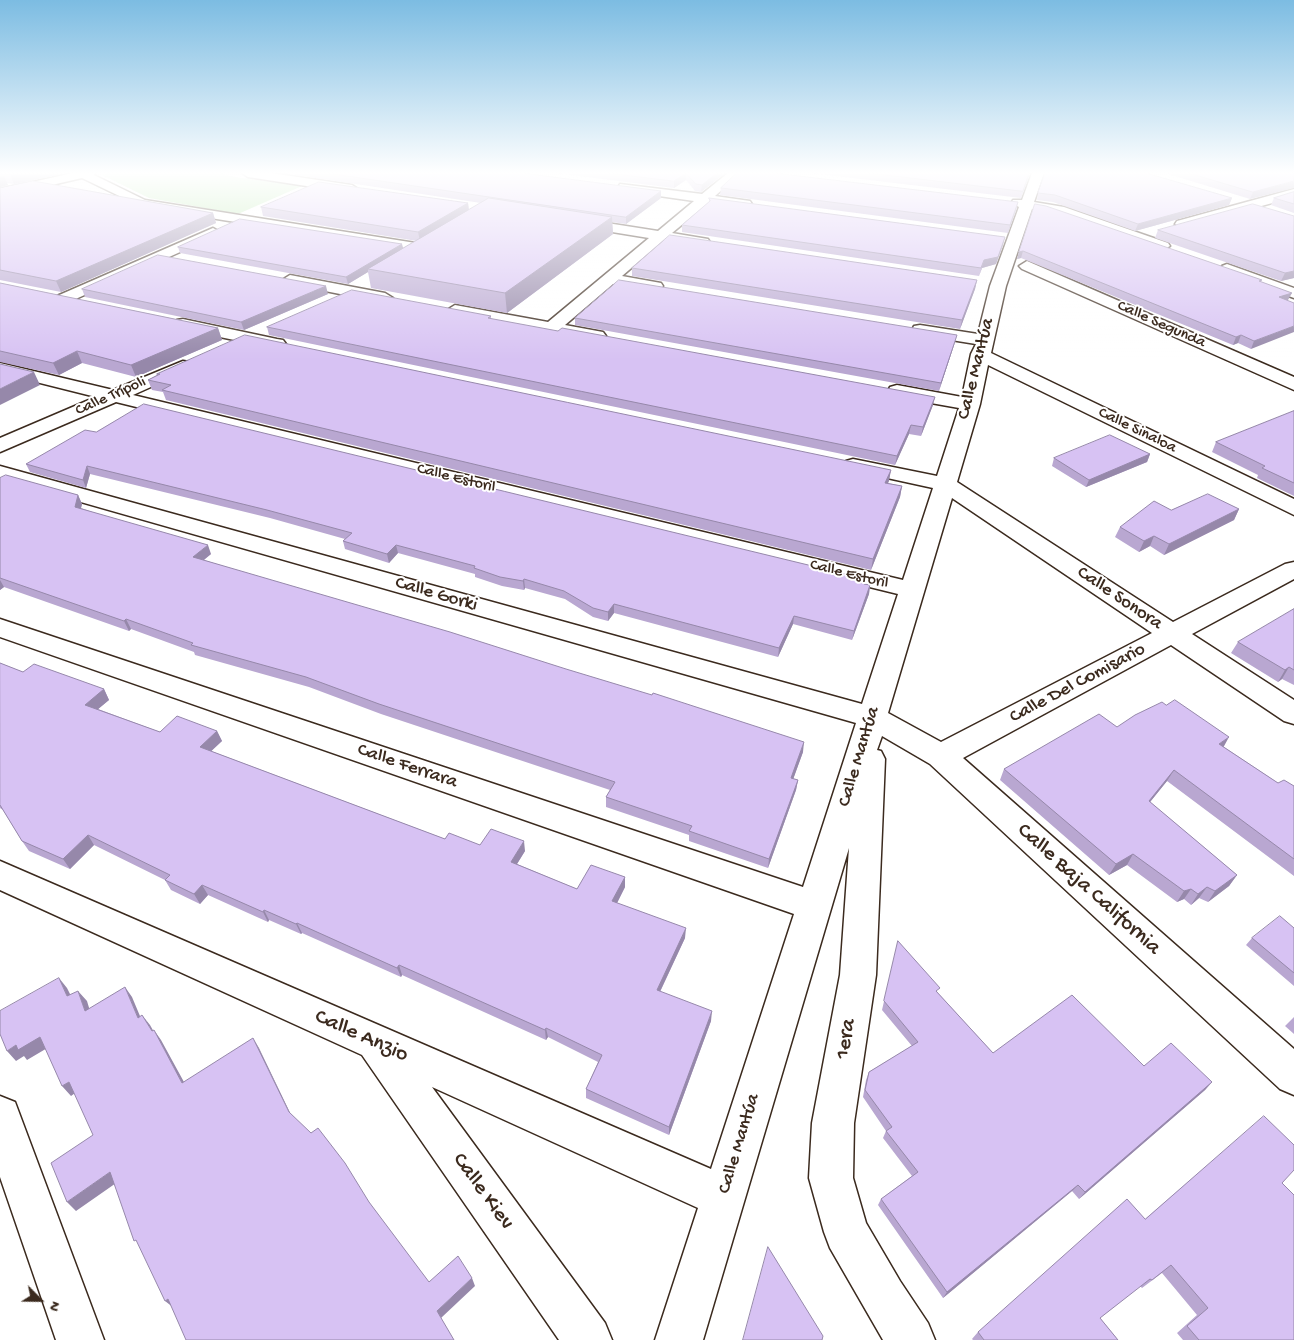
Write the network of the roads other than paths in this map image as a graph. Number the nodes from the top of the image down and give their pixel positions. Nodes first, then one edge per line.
1 (204, 236) edge
2 (344, 236) edge
3 (662, 236) joint
4 (1016, 236) edge
5 (1133, 236) edge
6 (1142, 236) edge
7 (1137, 237) junction
8 (996, 238) edge
9 (439, 239) edge
10 (1015, 240) junction
11 (719, 244) edge
12 (422, 248) junction
13 (1174, 250) edge
14 (159, 256) junction
15 (188, 261) edge
16 (399, 263) edge
17 (1211, 263) edge
18 (1027, 266) dead end
19 (274, 277) edge
20 (375, 277) edge
21 (610, 278) junction
22 (669, 288) edge
23 (351, 291) junction
24 (1294, 293) edge
25 (399, 300) edge
26 (327, 302) edge
27 (92, 305) edge
28 (437, 307) edge
29 (169, 322) edge
30 (270, 327) edge
31 (905, 327) edge
32 (551, 328) junction
33 (246, 338) junction
34 (609, 338) edge
35 (982, 347) junction
36 (295, 348) edge
37 (220, 349) edge
38 (202, 357) edge
39 (0, 368) edge
40 (1294, 384) edge
41 (882, 388) edge
42 (115, 396) junction
43 (970, 404) junction
44 (0, 446) edge
45 (838, 462) edge
46 (0, 472) edge
47 (945, 484) junction
48 (1294, 508) edge
49 (1294, 569) edge
50 (912, 590) junction
51 (0, 628) edge
52 (1171, 634) junction
53 (1294, 714) edge
54 (872, 717) junction
55 (941, 756) junction
56 (0, 875) edge
57 (814, 906) junction
58 (376, 1044) junction
59 (1294, 1076) edge
60 (0, 1116) edge
61 (724, 1197) junction
62 (80, 1340) edge
63 (588, 1340) edge
64 (679, 1340) edge
65 (911, 1340) edge

1 - 14 street
2 - 12 street
3 - 11 street
3 - 21 street
4 - 10 street, Calle Mantúa
5 - 7 street
6 - 7 street
7 - 13 street
8 - 10 street
9 - 12 street
10 - 35 street, Calle Mantúa
12 - 16 street
14 - 15 street
14 - 27 street
17 - 24 street
18 - 40 street, Calle Segunda
19 - 23 street
20 - 23 street
21 - 22 street
21 - 32 street
23 - 25 street
23 - 26 street
28 - 32 street
29 - 33 street
30 - 33 street
31 - 35 street, Calle Sinaloa
32 - 34 street
33 - 36 street
33 - 37 street
35 - 43 street, Calle Mantúa
35 - 48 street, Calle Sinaloa
38 - 42 street, Calle Trípoli
39 - 42 street, Calle Estoril
41 - 43 street
42 - 44 street, Calle Trípoli
42 - 50 street, Calle Estoril
43 - 47 street, Calle Mantúa
45 - 47 street
46 - 54 street, Calle Gorki
47 - 50 street, Calle Mantúa
47 - 52 street, Calle Sonora
49 - 52 street, Calle Del Comisario
50 - 54 street, Calle Mantúa
51 - 57 street, Calle Ferrara
52 - 53 street, Calle Sonora
52 - 55 street, Calle Del Comisario
54 - 55 street, Calle Baja California
54 - 57 street, Calle Mantúa
54 - 65 street, 1era
55 - 59 street, Calle Baja California
56 - 58 street, Calle Anzio
57 - 61 street, Calle Mantúa
58 - 61 street, Calle Anzio
58 - 63 street, Calle Kiev
60 - 62 street
61 - 64 street, Calle Mantúa

